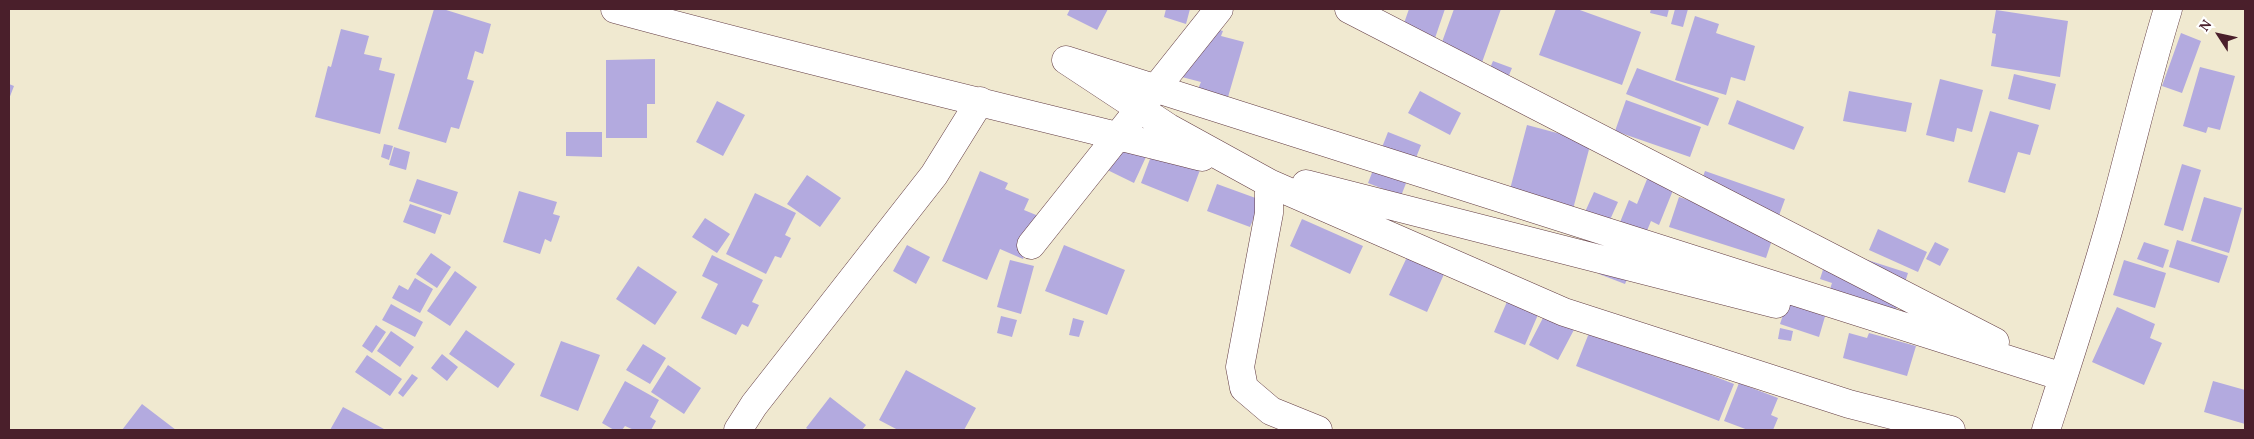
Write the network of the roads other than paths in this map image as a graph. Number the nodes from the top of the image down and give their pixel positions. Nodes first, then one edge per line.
1 (615, 9) edge
2 (1219, 9) edge
3 (1349, 9) edge
4 (2168, 9) edge
5 (980, 101) junction
6 (1269, 183) junction
7 (1031, 245) dead end
8 (2063, 377) junction
9 (738, 430) edge
10 (1318, 430) edge
11 (1951, 430) edge
12 (2046, 430) edge

1 - 5 street
2 - 7 street
3 - 8 street
4 - 8 street
5 - 8 street
5 - 9 street
6 - 8 street
6 - 10 street
6 - 11 street
8 - 12 street

